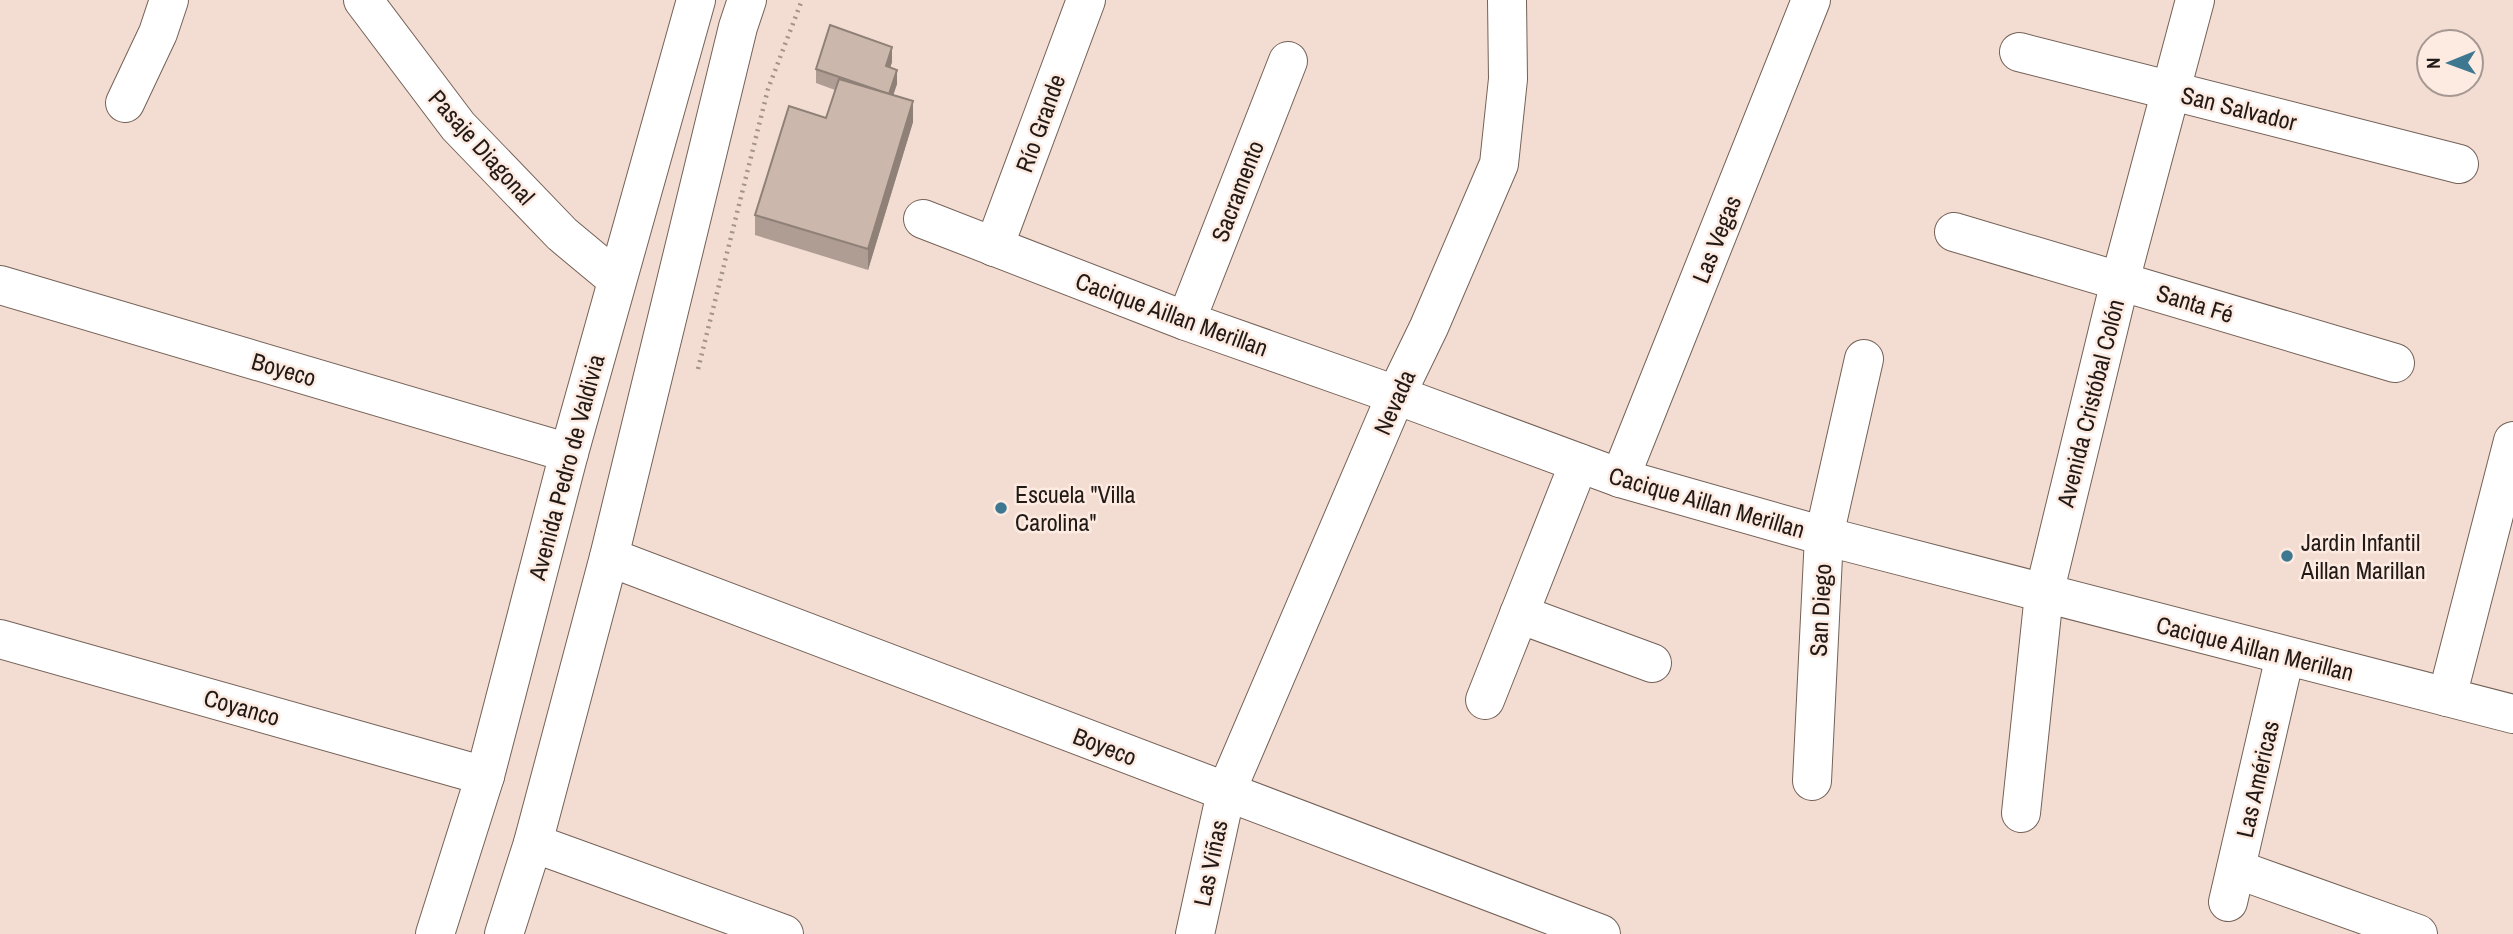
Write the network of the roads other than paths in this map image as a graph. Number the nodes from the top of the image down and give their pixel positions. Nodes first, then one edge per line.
1 (169, 0) edge
2 (363, 0) edge
3 (695, 0) edge
4 (747, 0) edge
5 (1086, 0) edge
6 (1507, 0) edge
7 (1811, 0) edge
8 (2195, 0) edge
9 (2019, 52) dead end
10 (1288, 61) dead end
11 (2172, 90) junction
12 (125, 103) dead end
13 (2459, 164) dead end
14 (923, 219) dead end
15 (1954, 232) dead end
16 (994, 247) junction
17 (616, 279) junction
18 (2120, 281) junction
19 (0, 285) edge
20 (1186, 321) junction
21 (1864, 359) dead end
22 (2395, 363) dead end
23 (1396, 395) junction
24 (2513, 441) edge
25 (569, 453) junction
26 (1578, 463) junction
27 (1620, 478) junction
28 (1824, 536) junction
29 (609, 557) junction
30 (2044, 594) junction
31 (1519, 614) junction
32 (0, 639) edge
33 (2285, 656) junction
34 (1652, 663) dead end
35 (2446, 697) junction
36 (1485, 699) dead end
37 (2513, 714) edge
38 (485, 776) junction
39 (1812, 781) dead end
40 (1226, 792) junction
41 (2021, 813) dead end
42 (533, 843) junction
43 (435, 934) edge
44 (504, 934) edge
45 (784, 934) edge
46 (1195, 934) edge
47 (1601, 934) edge
48 (2418, 934) edge

1 - 12 street
2 - 17 street, Pasaje Diagonal
3 - 17 street, Avenida Pedro de Valdivia
4 - 29 street
5 - 16 street, Río Grande
6 - 23 street, Nevada
7 - 27 street, Las Vegas
8 - 11 street, Avenida Cristóbal Colón
9 - 11 street, San Salvador
10 - 20 street, Sacramento
11 - 13 street, San Salvador
11 - 18 street, Avenida Cristóbal Colón
14 - 16 street, Cacique Aillan Merillan
15 - 18 street, Santa Fé
16 - 20 street, Cacique Aillan Merillan
17 - 25 street, Avenida Pedro de Valdivia
18 - 22 street, Santa Fé
18 - 30 street, Avenida Cristóbal Colón
19 - 25 street, Boyeco
20 - 23 street, Cacique Aillan Merillan
21 - 28 street, San Diego
23 - 26 street, Cacique Aillan Merillan
23 - 40 street, Nevada
24 - 35 street
25 - 38 street, Avenida Pedro de Valdivia
26 - 27 street, Cacique Aillan Merillan
26 - 31 street
27 - 28 street, Cacique Aillan Merillan
28 - 30 street, Cacique Aillan Merillan
28 - 39 street, San Diego
29 - 40 street, Boyeco
29 - 42 street
30 - 33 street, Cacique Aillan Merillan
30 - 41 street, Avenida Cristóbal Colón
31 - 34 street
31 - 36 street
32 - 38 street, Coyanco
33 - 35 street, Cacique Aillan Merillan
33 - 48 street, Las Américas
35 - 37 street, Cacique Aillan Merillan
38 - 43 street, Avenida Pedro de Valdivia
40 - 46 street, Las Viñas
40 - 47 street, Boyeco
42 - 44 street
42 - 45 street

